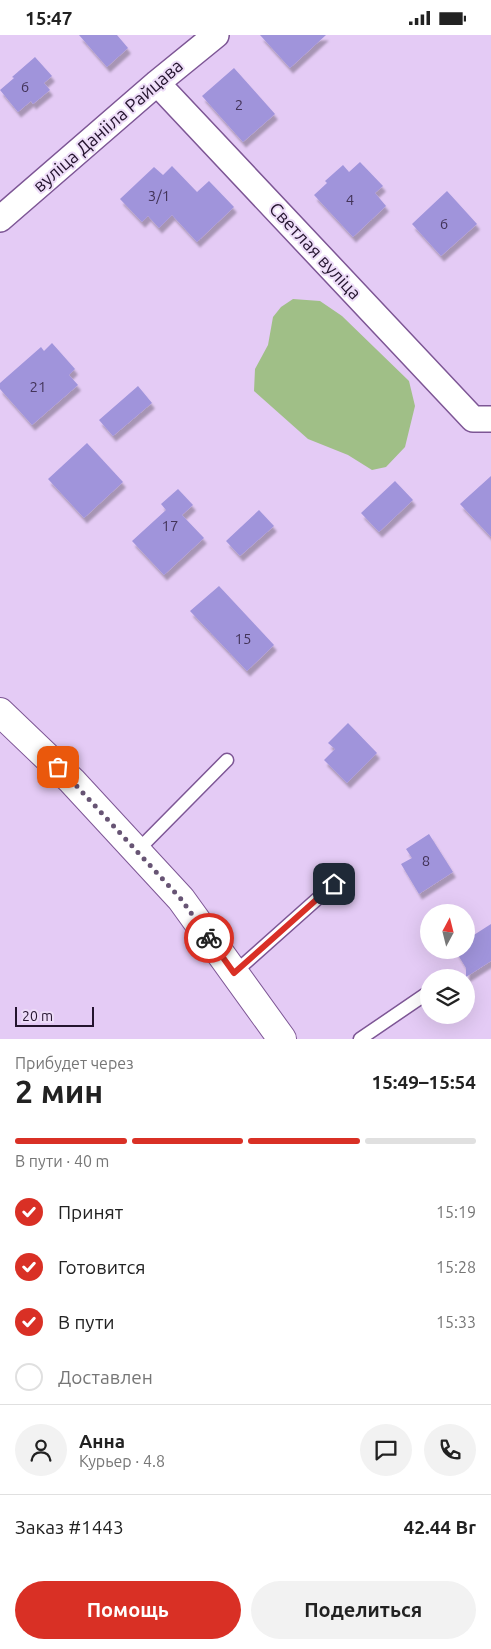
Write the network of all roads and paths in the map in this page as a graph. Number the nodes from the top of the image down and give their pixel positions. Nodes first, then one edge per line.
1 (216, 35) edge
2 (157, 83) junction
3 (0, 219) edge
4 (482, 419) edge
5 (491, 437) edge
6 (0, 712) edge
7 (227, 760) dead end
8 (137, 851) junction
9 (334, 884) dead end
10 (234, 973) junction
11 (420, 998) edge
12 (282, 1039) edge
13 (360, 1039) edge

1 - 2 street, вуліца Данііла Райцава
2 - 3 street, вуліца Данііла Райцава
2 - 4 street, Светлая вуліца
4 - 5 street, Светлая вуліца
6 - 8 main road
7 - 8 lane
8 - 10 main road
9 - 10 lane
10 - 12 main road
11 - 13 lane

